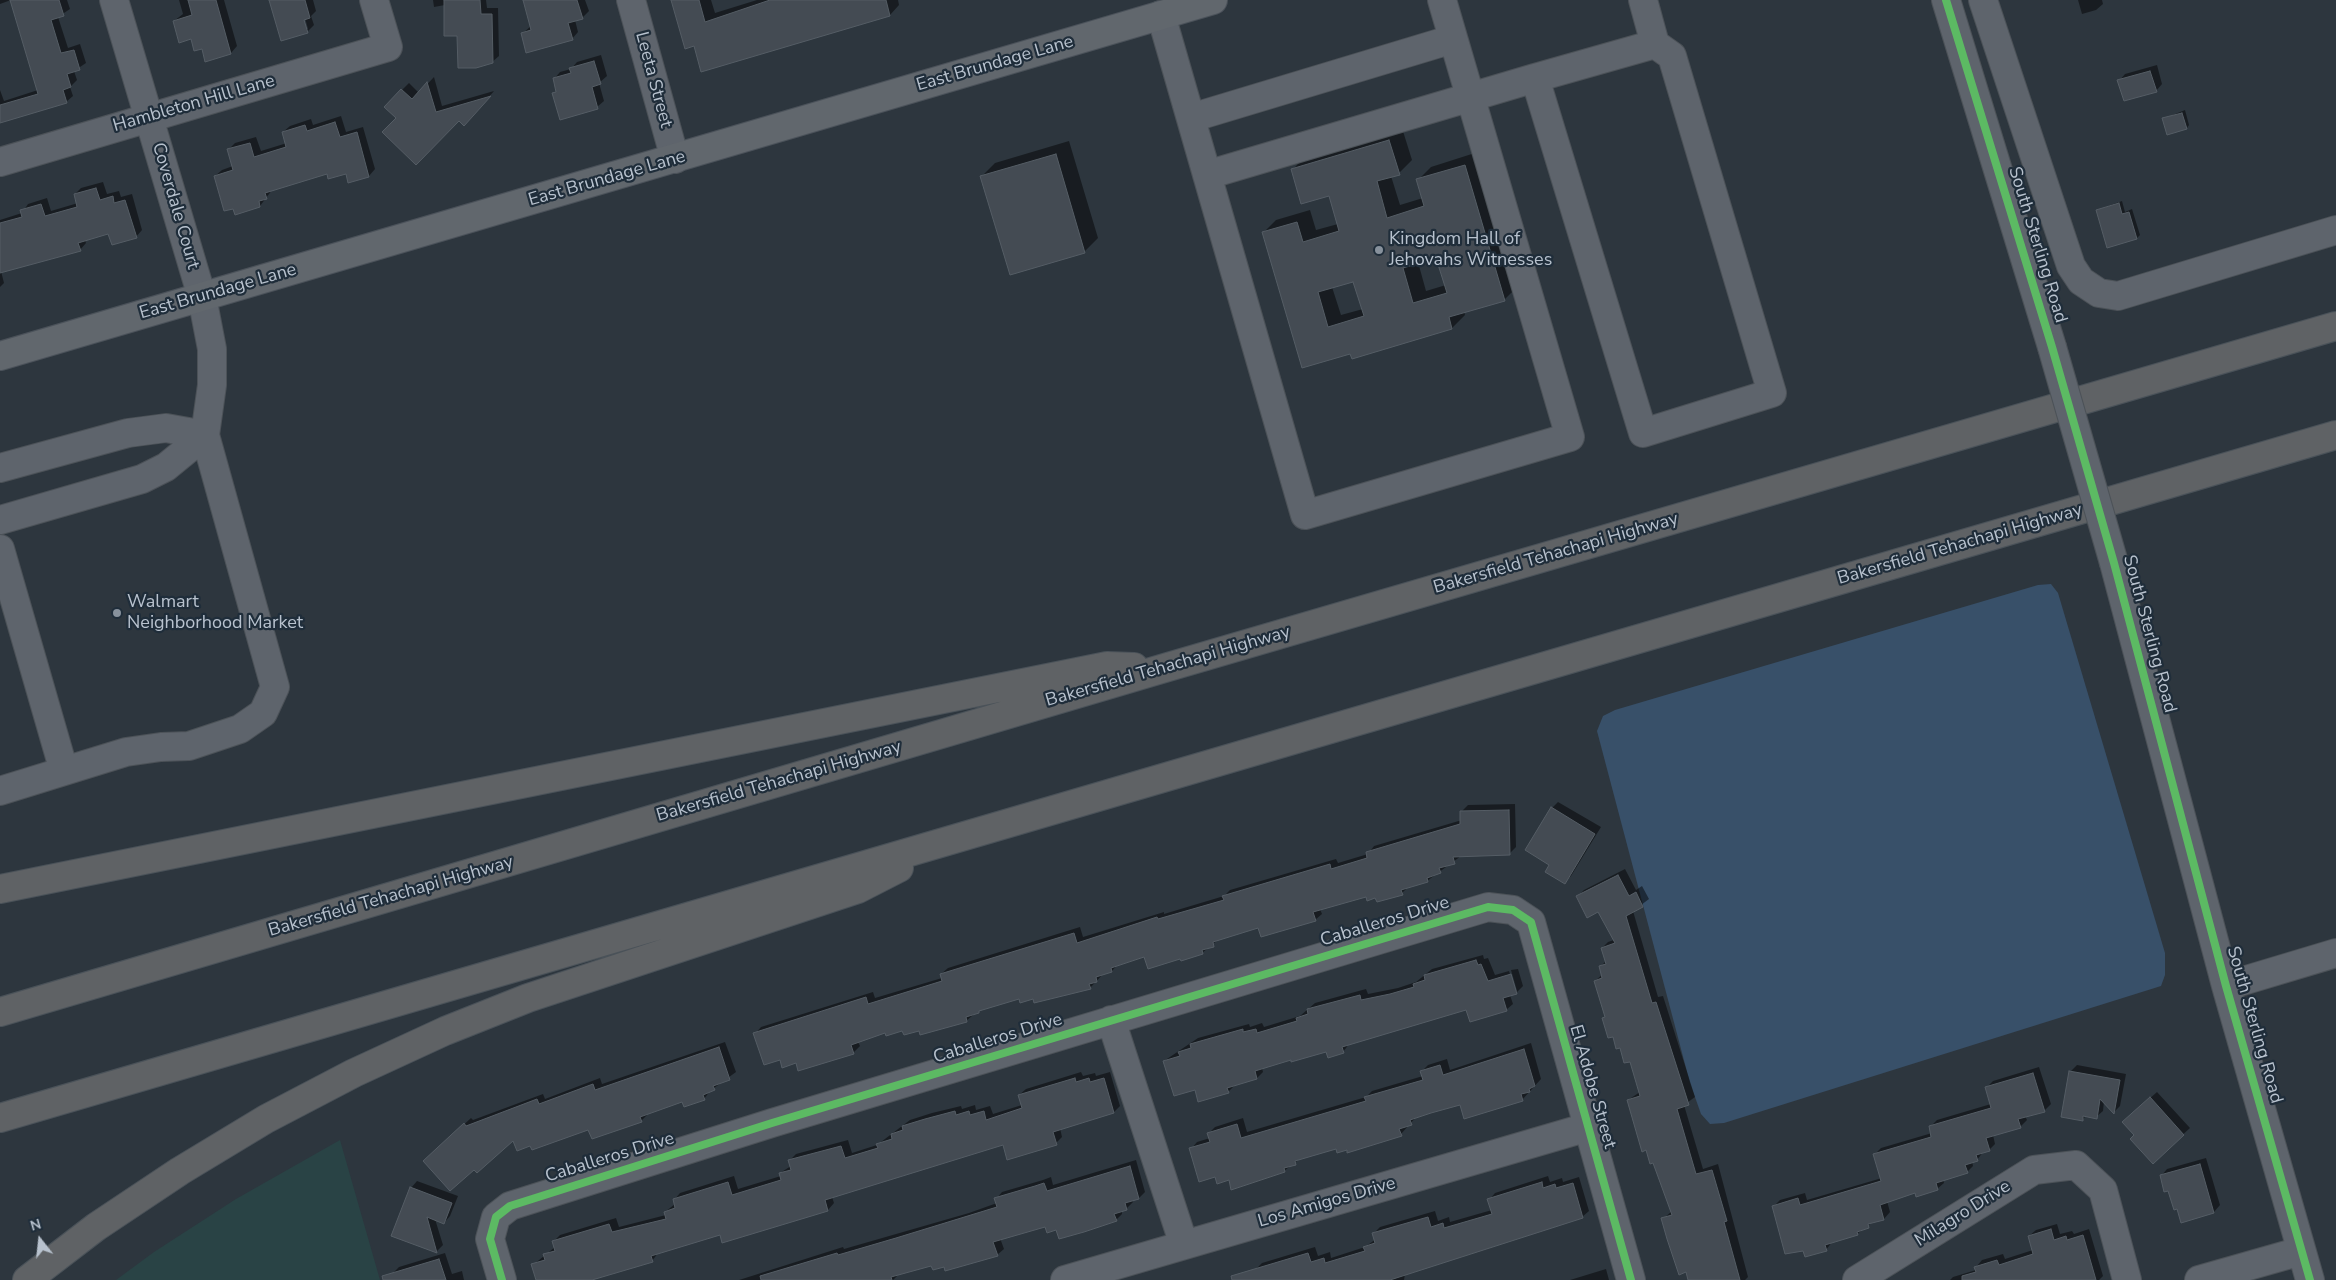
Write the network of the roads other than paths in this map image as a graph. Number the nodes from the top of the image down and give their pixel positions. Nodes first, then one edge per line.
1 (114, 0) edge
2 (374, 0) edge
3 (631, 0) edge
4 (1213, 0) edge
5 (1442, 0) edge
6 (1643, 0) edge
7 (1946, 0) edge
8 (1983, 0) edge
9 (1162, 15) junction
10 (1454, 39) junction
11 (1655, 44) junction
12 (1536, 78) junction
13 (1470, 97) junction
14 (149, 118) junction
15 (1191, 118) junction
16 (675, 159) junction
17 (0, 162) edge
18 (1207, 175) junction
19 (2336, 230) edge
20 (202, 297) junction
21 (2336, 326) edge
22 (0, 356) edge
23 (205, 434) junction
24 (2336, 435) edge
25 (0, 468) edge
26 (0, 520) edge
27 (0, 550) edge
28 (1168, 667) junction
29 (64, 771) junction
30 (0, 791) edge
31 (949, 841) junction
32 (0, 889) edge
33 (1513, 910) joint
34 (2336, 953) edge
35 (2226, 986) junction
36 (0, 1012) edge
37 (1111, 1020) junction
38 (0, 1118) edge
39 (1588, 1127) junction
40 (1184, 1245) junction
41 (2301, 1251) junction
42 (27, 1280) edge
43 (502, 1280) edge
44 (1065, 1280) edge
45 (1631, 1280) edge
46 (1857, 1280) edge
47 (2127, 1280) edge
48 (2199, 1280) edge
49 (2310, 1280) edge

1 - 14 street, Coverdale Court
2 - 14 street, Hambleton Hill Lane
3 - 16 street, Leeta Street
4 - 9 main road, East Brundage Lane
5 - 10 street
6 - 11 street
7 - 35 street, South Sterling Road, bridge
8 - 19 street
9 - 15 street
9 - 16 main road, East Brundage Lane
10 - 13 street
10 - 15 street
11 - 12 street
11 - 12 street
12 - 13 street
13 - 18 street
13 - 18 street
14 - 17 street, Hambleton Hill Lane
14 - 20 street, Coverdale Court
15 - 18 street
16 - 20 main road, East Brundage Lane
20 - 22 main road, East Brundage Lane
20 - 23 street, Coverdale Court
21 - 28 highway, Bakersfield Tehachapi Highway
23 - 25 street
23 - 26 street
23 - 29 street
24 - 31 highway, Bakersfield Tehachapi Highway
27 - 29 street
28 - 32 highway
28 - 36 highway, Bakersfield Tehachapi Highway
29 - 30 street
31 - 38 highway, Bakersfield Tehachapi Highway
31 - 42 highway
33 - 37 street, Caballeros Drive
33 - 39 street, El Adobe Street
34 - 35 street
35 - 41 street, South Sterling Road
37 - 40 street
37 - 43 street, Caballeros Drive
39 - 40 street, Los Amigos Drive
39 - 45 street, El Adobe Street
40 - 44 street, Los Amigos Drive
41 - 48 street
41 - 49 street, South Sterling Road
46 - 47 street, Milagro Drive

